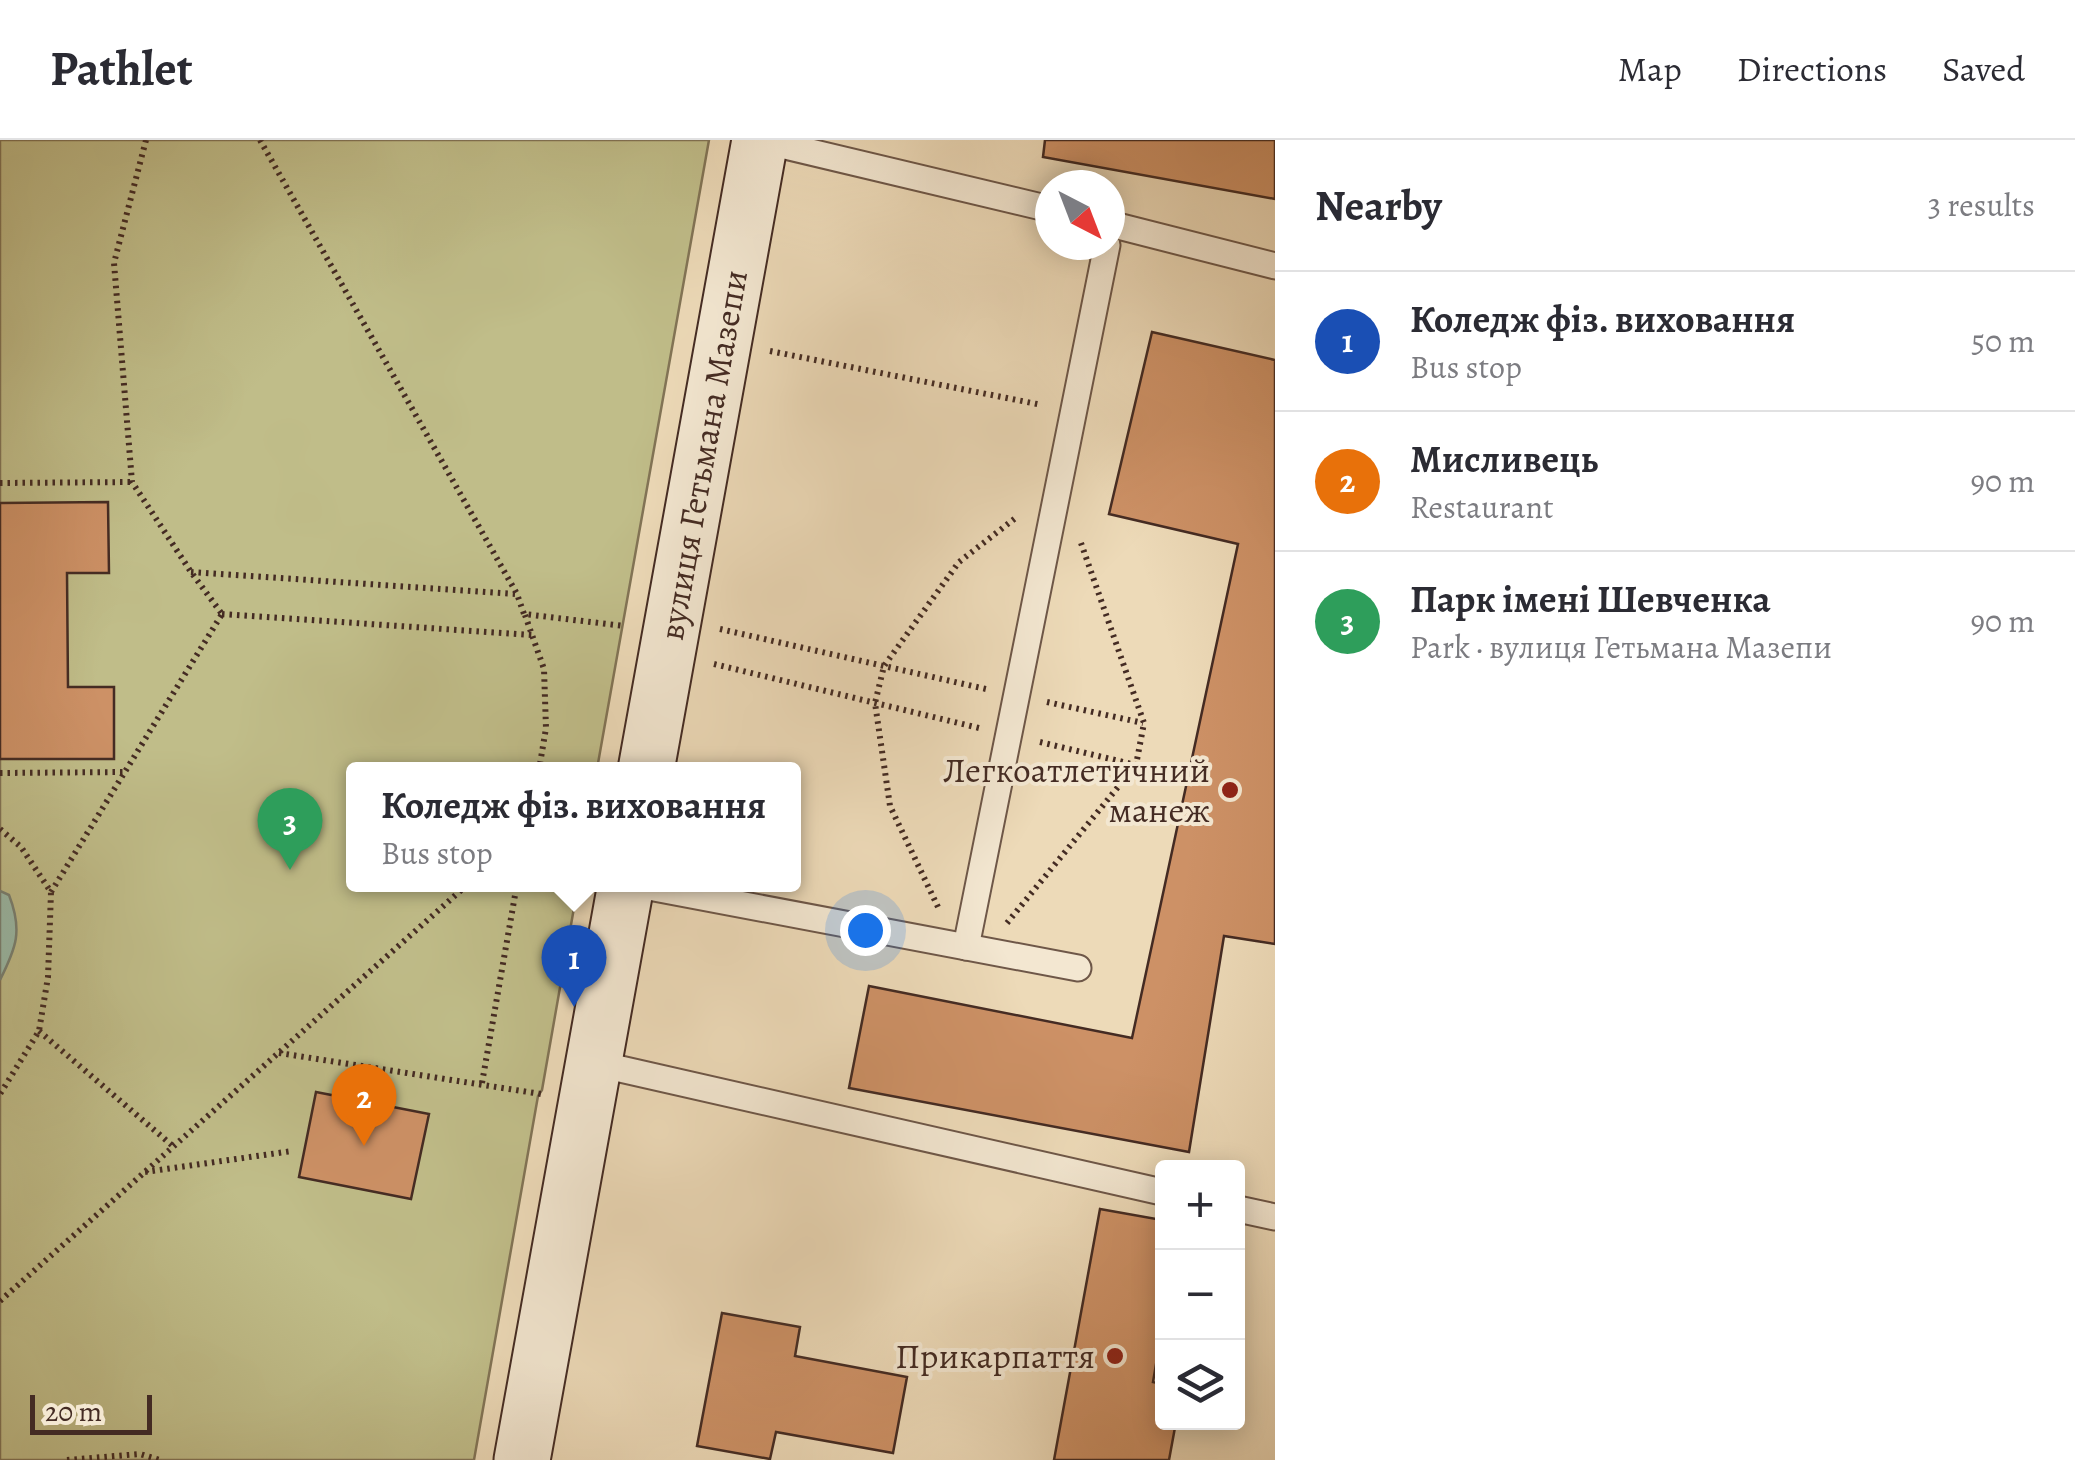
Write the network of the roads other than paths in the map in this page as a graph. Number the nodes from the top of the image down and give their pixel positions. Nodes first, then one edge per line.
1 (760, 140) edge
2 (1035, 206) edge
3 (1125, 234) edge
4 (1104, 260) edge
5 (1275, 266) edge
6 (647, 762) edge
7 (625, 892) edge
8 (675, 892) edge
9 (968, 948) junction
10 (1078, 968) dead end
11 (590, 1082) junction
12 (1155, 1191) edge
13 (1245, 1211) edge
14 (1275, 1217) edge
15 (522, 1460) edge

1 - 2 lane
1 - 6 main road, вулиця Гетьмана Мазепи
3 - 5 lane
4 - 9 lane
7 - 11 main road
8 - 9 lane
9 - 10 lane
11 - 12 lane
11 - 15 main road
13 - 14 lane

